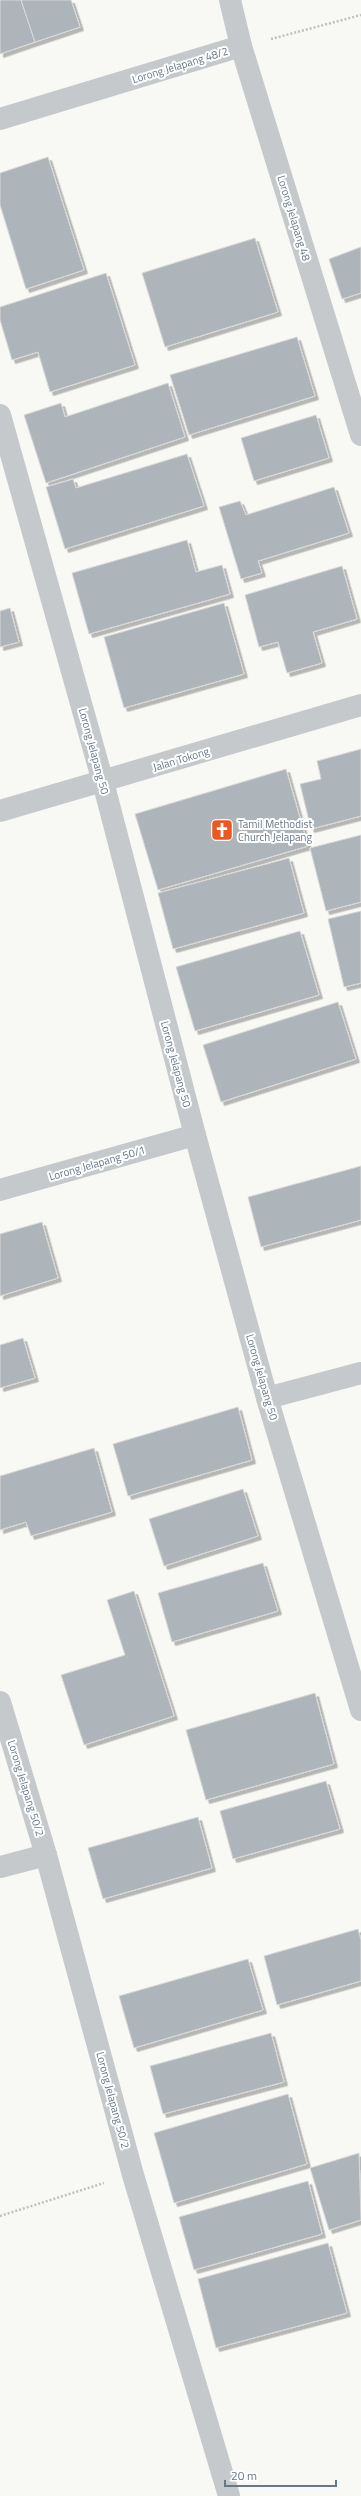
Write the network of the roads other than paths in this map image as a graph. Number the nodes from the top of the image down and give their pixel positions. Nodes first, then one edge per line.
1 (230, 0) edge
2 (241, 46) junction
3 (0, 119) edge
4 (0, 415) edge
5 (361, 436) edge
6 (361, 705) edge
7 (103, 782) junction
8 (0, 811) edge
9 (195, 1136) junction
10 (0, 1190) edge
11 (361, 1373) edge
12 (267, 1398) junction
13 (0, 1702) edge
14 (361, 1710) edge
15 (46, 1855) junction
16 (0, 1868) edge
17 (229, 2496) edge

1 - 2 street, Lorong Jelapang 48
2 - 3 street, Lorong Jelapang 48/2
2 - 5 street, Lorong Jelapang 48
4 - 7 street, Lorong Jelapang 50
6 - 7 street, Jalan Tokong
7 - 8 street, Jalan Tokong
7 - 9 street, Lorong Jelapang 50
9 - 10 street, Lorong Jelapang 50/1
9 - 12 street, Lorong Jelapang 50
11 - 12 street
12 - 14 street, Lorong Jelapang 50
13 - 15 street, Lorong Jelapang 50/2
15 - 16 street
15 - 17 street, Lorong Jelapang 50/2

